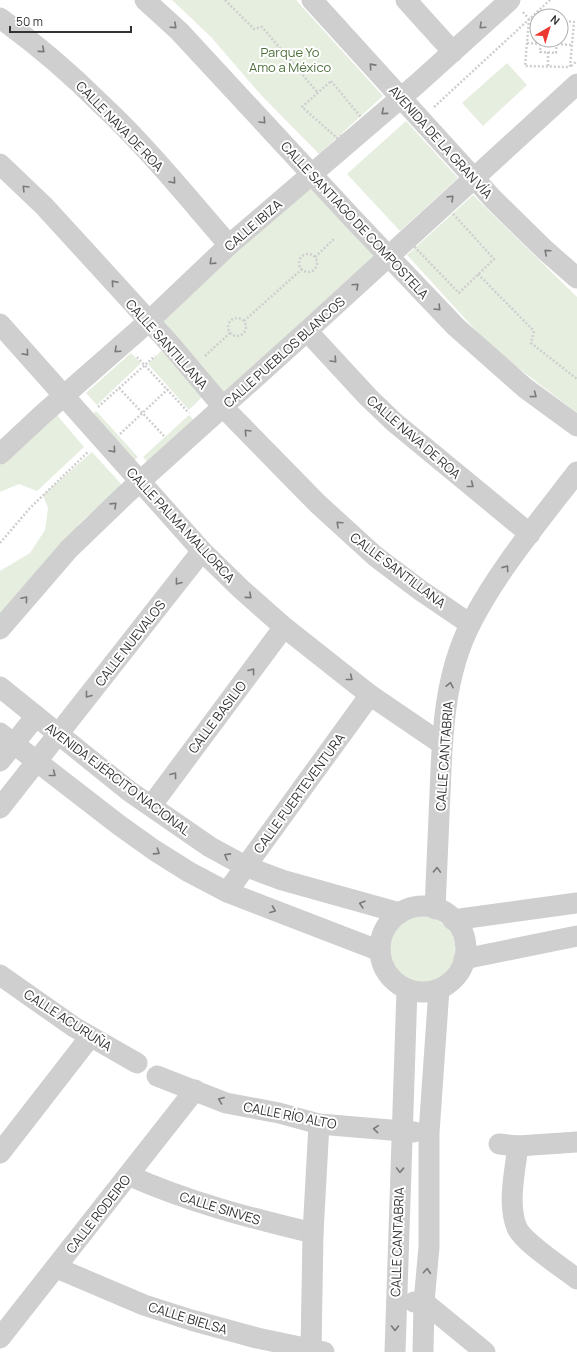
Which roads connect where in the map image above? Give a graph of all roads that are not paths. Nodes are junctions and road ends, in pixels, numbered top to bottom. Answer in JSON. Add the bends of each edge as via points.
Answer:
{"nodes":[{"id":1,"x":145,"y":0,"type":"edge"},
{"id":2,"x":312,"y":0,"type":"edge"},
{"id":3,"x":406,"y":0,"type":"edge"},
{"id":4,"x":510,"y":0,"type":"edge"},
{"id":5,"x":0,"y":18,"type":"edge"},
{"id":6,"x":453,"y":52,"type":"junction"},
{"id":7,"x":577,"y":84,"type":"edge"},
{"id":8,"x":401,"y":98,"type":"junction"},
{"id":9,"x":0,"y":164,"type":"edge"},
{"id":10,"x":312,"y":175,"type":"junction"},
{"id":11,"x":473,"y":177,"type":"junction"},
{"id":12,"x":229,"y":245,"type":"junction"},
{"id":13,"x":388,"y":256,"type":"junction"},
{"id":14,"x":577,"y":278,"type":"edge"},
{"id":15,"x":148,"y":322,"type":"junction"},
{"id":16,"x":0,"y":324,"type":"edge"},
{"id":17,"x":307,"y":331,"type":"junction"},
{"id":18,"x":63,"y":397,"type":"junction"},
{"id":19,"x":223,"y":407,"type":"junction"},
{"id":20,"x":577,"y":426,"type":"edge"},
{"id":21,"x":0,"y":454,"type":"edge"},
{"id":22,"x":577,"y":472,"type":"edge"},
{"id":23,"x":141,"y":481,"type":"junction"},
{"id":24,"x":530,"y":534,"type":"junction"},
{"id":25,"x":202,"y":551,"type":"junction"},
{"id":26,"x":470,"y":624,"type":"junction"},
{"id":27,"x":284,"y":627,"type":"junction"},
{"id":28,"x":0,"y":630,"type":"edge"},
{"id":29,"x":0,"y":687,"type":"edge"},
{"id":30,"x":370,"y":695,"type":"junction"},
{"id":31,"x":36,"y":716,"type":"junction"},
{"id":32,"x":58,"y":734,"type":"junction"},
{"id":33,"x":7,"y":738,"type":"edge"},
{"id":34,"x":442,"y":744,"type":"junction"},
{"id":35,"x":36,"y":760,"type":"junction"},
{"id":36,"x":0,"y":761,"type":"edge"},
{"id":37,"x":151,"y":806,"type":"junction"},
{"id":38,"x":0,"y":808,"type":"edge"},
{"id":39,"x":245,"y":866,"type":"junction"},
{"id":40,"x":227,"y":892,"type":"junction"},
{"id":41,"x":577,"y":903,"type":"edge"},
{"id":42,"x":435,"y":909,"type":"junction"},
{"id":43,"x":400,"y":913,"type":"junction"},
{"id":44,"x":454,"y":920,"type":"junction"},
{"id":45,"x":577,"y":936,"type":"edge"},
{"id":46,"x":380,"y":952,"type":"junction"},
{"id":47,"x":464,"y":958,"type":"junction"},
{"id":48,"x":0,"y":975,"type":"edge"},
{"id":49,"x":407,"y":989,"type":"junction"},
{"id":50,"x":439,"y":989,"type":"junction"},
{"id":51,"x":90,"y":1037,"type":"junction"},
{"id":52,"x":137,"y":1063,"type":"dead end"},
{"id":53,"x":157,"y":1076,"type":"dead end"},
{"id":54,"x":195,"y":1090,"type":"junction"},
{"id":55,"x":319,"y":1124,"type":"junction"},
{"id":56,"x":401,"y":1131,"type":"junction"},
{"id":57,"x":429,"y":1133,"type":"junction"},
{"id":58,"x":577,"y":1142,"type":"edge"},
{"id":59,"x":0,"y":1153,"type":"edge"},
{"id":60,"x":128,"y":1175,"type":"junction"},
{"id":61,"x":313,"y":1234,"type":"junction"},
{"id":62,"x":57,"y":1268,"type":"junction"},
{"id":63,"x":577,"y":1279,"type":"edge"},
{"id":64,"x":395,"y":1302,"type":"junction"},
{"id":65,"x":424,"y":1302,"type":"junction"},
{"id":66,"x":0,"y":1338,"type":"edge"},
{"id":67,"x":318,"y":1351,"type":"edge"},
{"id":68,"x":395,"y":1352,"type":"edge"},
{"id":69,"x":423,"y":1352,"type":"edge"},
{"id":70,"x":485,"y":1352,"type":"edge"}],
"edges":[{"from":1,"to":10,"type":"street","name":"CALLE SANTIAGO DE COMPOSTELA","one_way":true,"via":[[179,31]]},
{"from":8,"to":2,"type":"street","name":"AVENIDA DE LA GRAN VÍA","one_way":true},
{"from":3,"to":6,"type":"street"},
{"from":4,"to":6,"type":"street","name":"CALLE IBIZA","one_way":true},
{"from":5,"to":12,"type":"street","name":"CALLE NAVA DE ROA","one_way":true,"via":[[34,44],[103,105]]},
{"from":6,"to":8,"type":"street","name":"CALLE IBIZA"},
{"from":7,"to":11,"type":"street","name":"CALLE PUEBLOS BLANCOS"},
{"from":8,"to":10,"type":"street","name":"CALLE IBIZA","one_way":true},
{"from":8,"to":11,"type":"street","name":"AVENIDA DE LA GRAN VÍA"},
{"from":15,"to":9,"type":"street","name":"CALLE SANTILLANA","one_way":true,"via":[[44,206]]},
{"from":10,"to":12,"type":"street","name":"CALLE IBIZA"},
{"from":10,"to":13,"type":"street","name":"CALLE SANTIAGO DE COMPOSTELA"},
{"from":13,"to":11,"type":"street","name":"CALLE PUEBLOS BLANCOS","one_way":true},
{"from":14,"to":11,"type":"street","name":"AVENIDA DE LA GRAN VÍA","one_way":true,"via":[[523,229]]},
{"from":12,"to":15,"type":"street","name":"CALLE IBIZA","one_way":true},
{"from":17,"to":13,"type":"street","name":"CALLE PUEBLOS BLANCOS","one_way":true},
{"from":13,"to":20,"type":"street","name":"CALLE SANTIAGO DE COMPOSTELA","one_way":true,"via":[[456,327],[491,359]]},
{"from":15,"to":18,"type":"street","name":"CALLE IBIZA","one_way":true},
{"from":15,"to":19,"type":"street","name":"CALLE SANTILLANA"},
{"from":16,"to":18,"type":"street","name":"CALLE PALMA MALLORCA","one_way":true},
{"from":17,"to":19,"type":"street","name":"CALLE PUEBLOS BLANCOS"},
{"from":17,"to":24,"type":"street","name":"CALLE NAVA DE ROA","one_way":true,"via":[[394,422]]},
{"from":18,"to":21,"type":"street","name":"CALLE IBIZA"},
{"from":18,"to":23,"type":"street","name":"CALLE PALMA MALLORCA","one_way":true,"via":[[85,420],[111,437]]},
{"from":19,"to":23,"type":"street","name":"CALLE PUEBLOS BLANCOS"},
{"from":26,"to":19,"type":"street","name":"CALLE SANTILLANA","one_way":true,"via":[[420,590],[355,538]]},
{"from":22,"to":24,"type":"street","name":"CALLE CANTABRIA"},
{"from":23,"to":25,"type":"street","name":"CALLE PALMA MALLORCA"},
{"from":28,"to":23,"type":"street","name":"CALLE PUEBLOS BLANCOS","one_way":true,"via":[[69,549]]},
{"from":26,"to":24,"type":"street","name":"CALLE CANTABRIA","one_way":true},
{"from":25,"to":27,"type":"street","name":"CALLE PALMA MALLORCA","one_way":true},
{"from":25,"to":32,"type":"street","name":"CALLE NUEVALOS","one_way":true},
{"from":34,"to":26,"type":"street","name":"CALLE CANTABRIA","one_way":true,"via":[[444,716],[456,659]]},
{"from":27,"to":30,"type":"street","name":"CALLE PALMA MALLORCA","one_way":true},
{"from":37,"to":27,"type":"street","name":"CALLE BASILIO","one_way":true},
{"from":29,"to":31,"type":"street","name":"AVENIDA EJÉRCITO NACIONAL"},
{"from":30,"to":34,"type":"street","name":"CALLE PALMA MALLORCA"},
{"from":30,"to":39,"type":"street","name":"CALLE FUERTEVENTURA"},
{"from":31,"to":32,"type":"street","name":"AVENIDA EJÉRCITO NACIONAL"},
{"from":31,"to":33,"type":"street"},
{"from":32,"to":35,"type":"street","name":"CALLE NUEVALOS"},
{"from":32,"to":37,"type":"street","name":"AVENIDA EJÉRCITO NACIONAL"},
{"from":33,"to":35,"type":"street"},
{"from":33,"to":36,"type":"street"},
{"from":42,"to":34,"type":"street","name":"CALLE CANTABRIA","one_way":true},
{"from":35,"to":38,"type":"street"},
{"from":35,"to":40,"type":"street","one_way":true,"via":[[154,850]]},
{"from":39,"to":37,"type":"street","name":"AVENIDA EJÉRCITO NACIONAL","one_way":true,"via":[[210,847]]},
{"from":39,"to":40,"type":"street","name":"CALLE FUERTEVENTURA"},
{"from":43,"to":39,"type":"street","name":"AVENIDA EJÉRCITO NACIONAL","one_way":true,"via":[[282,880]]},
{"from":40,"to":46,"type":"street","one_way":true},
{"from":41,"to":44,"type":"street"},
{"from":42,"to":43,"type":"street","via":[[417,907]]},
{"from":42,"to":44,"type":"street"},
{"from":43,"to":46,"type":"street","via":[[385,929]]},
{"from":44,"to":47,"type":"street","via":[[464,938]]},
{"from":45,"to":47,"type":"street"},
{"from":46,"to":49,"type":"street","via":[[381,961],[388,974]]},
{"from":47,"to":50,"type":"street","via":[[455,977]]},
{"from":48,"to":51,"type":"street","name":"CALLE ACURUÑA"},
{"from":49,"to":50,"type":"street","via":[[417,992]]},
{"from":49,"to":56,"type":"street","name":"CALLE CANTABRIA"},
{"from":50,"to":57,"type":"street"},
{"from":51,"to":52,"type":"street","name":"CALLE ACURUÑA"},
{"from":51,"to":59,"type":"street"},
{"from":53,"to":54,"type":"street","name":"CALLE RÍO ALTO"},
{"from":55,"to":54,"type":"street","name":"CALLE RÍO ALTO","one_way":true,"via":[[226,1102]]},
{"from":54,"to":60,"type":"street","name":"CALLE RODEIRO"},
{"from":56,"to":55,"type":"street","name":"CALLE RÍO ALTO","one_way":true},
{"from":55,"to":61,"type":"street"},
{"from":56,"to":57,"type":"street","name":"CALLE RÍO ALTO"},
{"from":56,"to":64,"type":"street","name":"CALLE CANTABRIA","one_way":true},
{"from":65,"to":57,"type":"street","one_way":true,"via":[[429,1247]]},
{"from":58,"to":63,"type":"street","via":[[508,1145],[517,1229],[526,1240]]},
{"from":60,"to":61,"type":"street","name":"CALLE SINVES","via":[[190,1200]]},
{"from":60,"to":62,"type":"street","name":"CALLE RODEIRO"},
{"from":61,"to":67,"type":"street"},
{"from":62,"to":66,"type":"street","name":"CALLE RODEIRO"},
{"from":62,"to":67,"type":"street","name":"CALLE BIELSA","via":[[144,1305],[191,1320]]},
{"from":64,"to":65,"type":"street"},
{"from":64,"to":68,"type":"street","name":"CALLE CANTABRIA","one_way":true},
{"from":65,"to":69,"type":"street"},
{"from":65,"to":70,"type":"street"}]}
